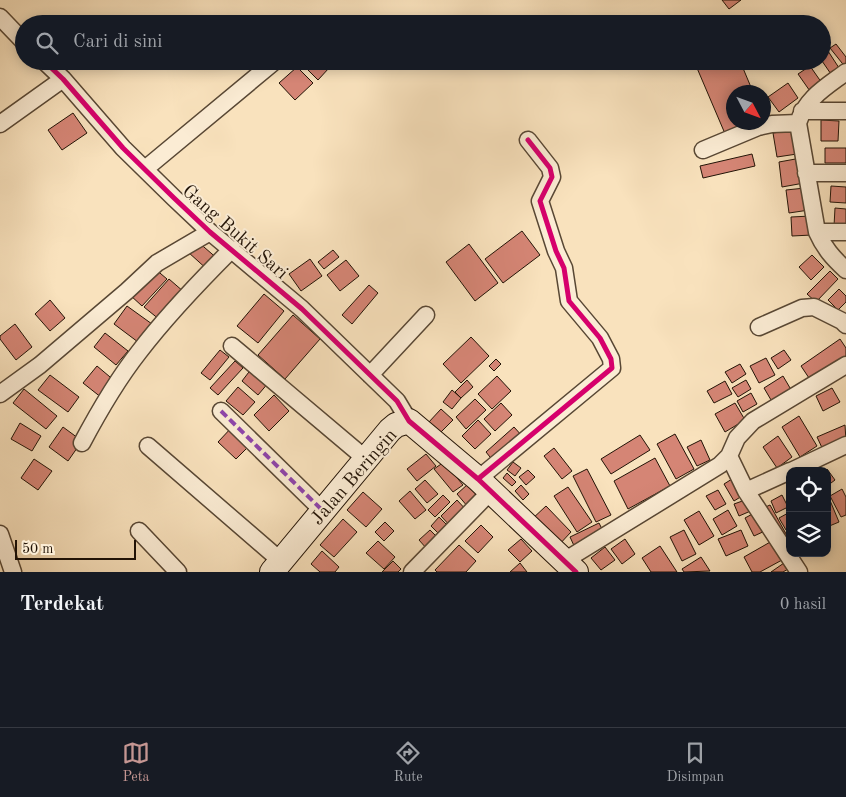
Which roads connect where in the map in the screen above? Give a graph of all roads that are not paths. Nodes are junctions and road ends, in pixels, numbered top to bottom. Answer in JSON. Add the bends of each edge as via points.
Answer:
{"nodes":[{"id":1,"x":0,"y":18,"type":"edge"},
{"id":2,"x":15,"y":33,"type":"edge"},
{"id":3,"x":54,"y":70,"type":"edge"},
{"id":4,"x":264,"y":70,"type":"edge"},
{"id":5,"x":846,"y":72,"type":"edge"},
{"id":6,"x":63,"y":79,"type":"junction"},
{"id":7,"x":846,"y":111,"type":"edge"},
{"id":8,"x":800,"y":117,"type":"junction"},
{"id":9,"x":0,"y":124,"type":"edge"},
{"id":10,"x":528,"y":140,"type":"dead end"},
{"id":11,"x":704,"y":150,"type":"dead end"},
{"id":12,"x":145,"y":169,"type":"junction"},
{"id":13,"x":806,"y":173,"type":"junction"},
{"id":14,"x":846,"y":173,"type":"edge"},
{"id":15,"x":210,"y":232,"type":"junction"},
{"id":16,"x":817,"y":232,"type":"junction"},
{"id":17,"x":846,"y":232,"type":"edge"},
{"id":18,"x":232,"y":249,"type":"junction"},
{"id":19,"x":846,"y":270,"type":"edge"},
{"id":20,"x":426,"y":316,"type":"dead end"},
{"id":21,"x":846,"y":325,"type":"edge"},
{"id":22,"x":759,"y":327,"type":"dead end"},
{"id":23,"x":232,"y":346,"type":"dead end"},
{"id":24,"x":846,"y":365,"type":"edge"},
{"id":25,"x":370,"y":375,"type":"junction"},
{"id":26,"x":0,"y":394,"type":"edge"},
{"id":27,"x":221,"y":411,"type":"dead end"},
{"id":28,"x":409,"y":421,"type":"junction"},
{"id":29,"x":82,"y":443,"type":"dead end"},
{"id":30,"x":846,"y":445,"type":"edge"},
{"id":31,"x":148,"y":446,"type":"dead end"},
{"id":32,"x":729,"y":456,"type":"junction"},
{"id":33,"x":366,"y":459,"type":"junction"},
{"id":34,"x":799,"y":467,"type":"edge"},
{"id":35,"x":786,"y":473,"type":"edge"},
{"id":36,"x":484,"y":485,"type":"junction"},
{"id":37,"x":746,"y":491,"type":"junction"},
{"id":38,"x":322,"y":510,"type":"junction"},
{"id":39,"x":139,"y":531,"type":"dead end"},
{"id":40,"x":0,"y":534,"type":"edge"},
{"id":41,"x":276,"y":567,"type":"edge"},
{"id":42,"x":570,"y":567,"type":"edge"},
{"id":43,"x":13,"y":572,"type":"edge"},
{"id":44,"x":178,"y":572,"type":"edge"},
{"id":45,"x":412,"y":572,"type":"edge"},
{"id":46,"x":799,"y":572,"type":"edge"}],
"edges":[{"from":1,"to":2,"type":"street"},
{"from":3,"to":6,"type":"street","name":"Gang Bukit Sari"},
{"from":4,"to":12,"type":"street"},
{"from":5,"to":8,"type":"street","via":[[814,96]]},
{"from":6,"to":9,"type":"street"},
{"from":6,"to":12,"type":"street","name":"Gang Bukit Sari"},
{"from":7,"to":8,"type":"street"},
{"from":8,"to":11,"type":"street","via":[[758,127]]},
{"from":8,"to":13,"type":"street"},
{"from":10,"to":36,"type":"street","via":[[550,168],[552,177],[540,201],[564,268],[569,300],[600,338],[612,368]]},
{"from":12,"to":15,"type":"street","name":"Gang Bukit Sari"},
{"from":13,"to":14,"type":"street"},
{"from":13,"to":16,"type":"street"},
{"from":15,"to":18,"type":"street","name":"Gang Bukit Sari"},
{"from":15,"to":26,"type":"street","via":[[157,263],[40,364]]},
{"from":16,"to":17,"type":"street"},
{"from":16,"to":19,"type":"street","via":[[823,246]]},
{"from":18,"to":25,"type":"street","name":"Gang Bukit Sari","via":[[302,309]]},
{"from":18,"to":29,"type":"street","via":[[139,352],[103,404]]},
{"from":20,"to":25,"type":"street"},
{"from":21,"to":22,"type":"street","via":[[814,307],[802,308]]},
{"from":23,"to":33,"type":"street"},
{"from":24,"to":32,"type":"street","via":[[753,421],[737,438]]},
{"from":25,"to":28,"type":"street","name":"Gang Bukit Sari","via":[[399,404]]},
{"from":27,"to":38,"type":"street"},
{"from":28,"to":33,"type":"street","name":"Jalan Beringin","via":[[390,430]]},
{"from":28,"to":36,"type":"street","name":"Jalan Beringin"},
{"from":30,"to":34,"type":"street"},
{"from":31,"to":41,"type":"street"},
{"from":32,"to":37,"type":"street"},
{"from":32,"to":42,"type":"street"},
{"from":33,"to":38,"type":"street","name":"Jalan Beringin"},
{"from":35,"to":37,"type":"street"},
{"from":36,"to":42,"type":"street","name":"Jalan Beringin"},
{"from":36,"to":45,"type":"street"},
{"from":37,"to":46,"type":"street"},
{"from":38,"to":41,"type":"street","name":"Jalan Beringin"},
{"from":39,"to":44,"type":"street"},
{"from":40,"to":43,"type":"street"}]}
